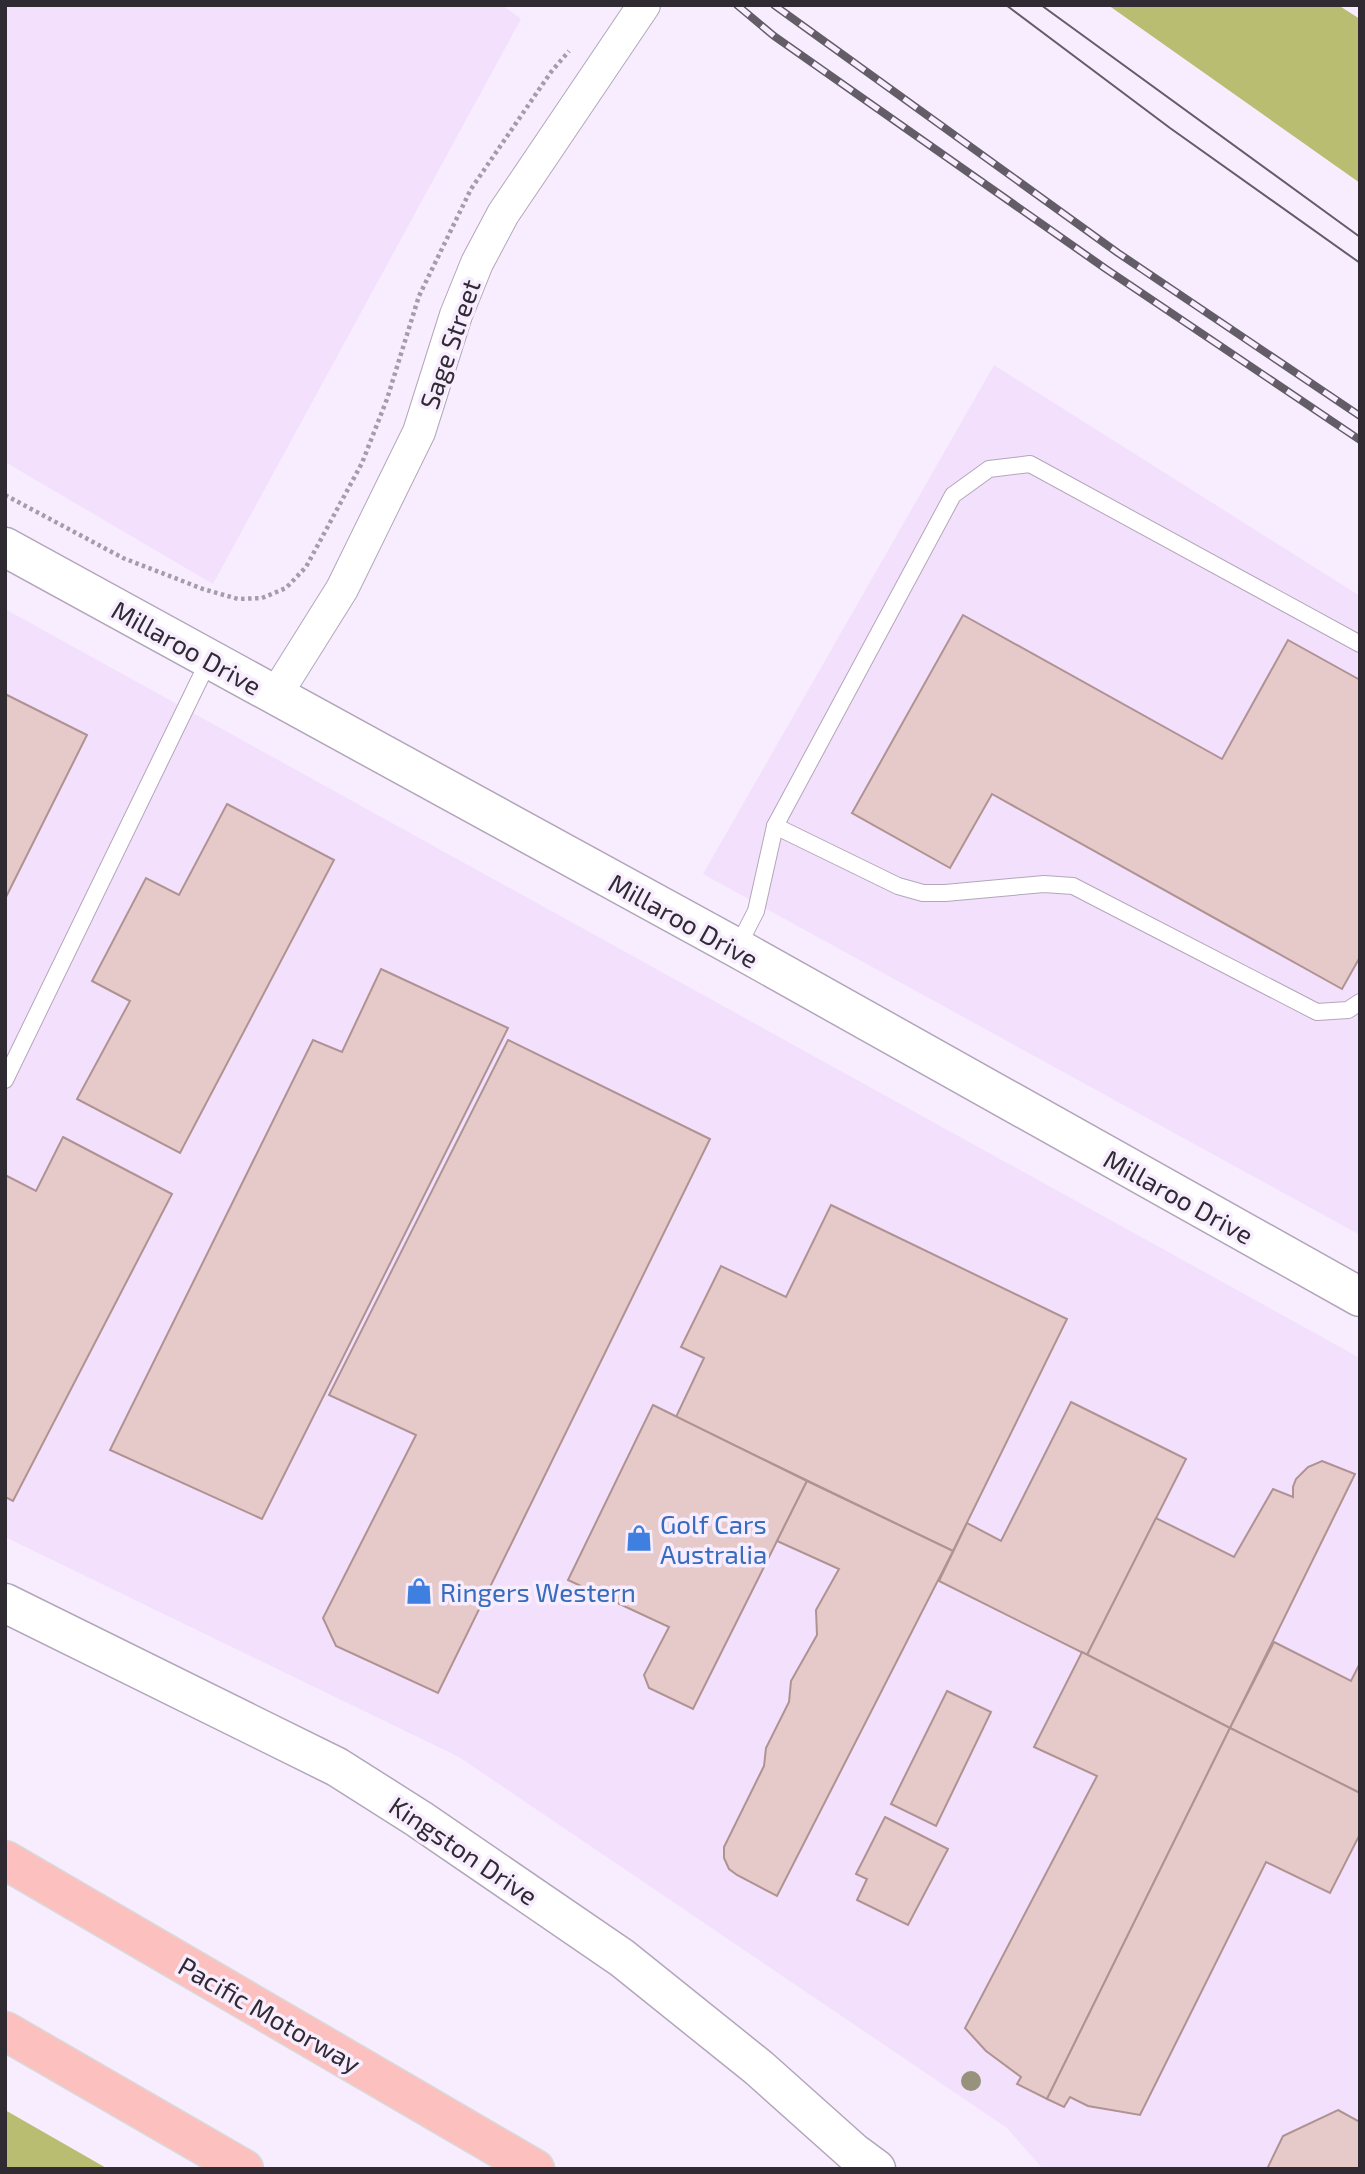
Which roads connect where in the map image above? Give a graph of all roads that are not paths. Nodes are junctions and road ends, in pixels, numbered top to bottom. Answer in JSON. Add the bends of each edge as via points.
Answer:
{"nodes":[{"id":1,"x":642,"y":8,"type":"edge"},
{"id":2,"x":5,"y":547,"type":"edge"},
{"id":3,"x":1360,"y":645,"type":"edge"},
{"id":4,"x":209,"y":660,"type":"junction"},
{"id":5,"x":275,"y":696,"type":"junction"},
{"id":6,"x":775,"y":825,"type":"junction"},
{"id":7,"x":737,"y":948,"type":"junction"},
{"id":8,"x":1360,"y":1002,"type":"edge"},
{"id":9,"x":5,"y":1080,"type":"edge"},
{"id":10,"x":1360,"y":1297,"type":"edge"},
{"id":11,"x":5,"y":1603,"type":"edge"},
{"id":12,"x":5,"y":1860,"type":"edge"},
{"id":13,"x":5,"y":2031,"type":"edge"},
{"id":14,"x":244,"y":2169,"type":"edge"},
{"id":15,"x":535,"y":2169,"type":"edge"},
{"id":16,"x":876,"y":2169,"type":"edge"}],
"edges":[{"from":1,"to":5,"type":"street","name":"Sage Street","via":[[503,214],[456,314],[419,432],[342,589]]},
{"from":2,"to":4,"type":"street","name":"Millaroo Drive"},
{"from":3,"to":6,"type":"lane","via":[[1030,464],[989,469],[953,495]]},
{"from":4,"to":5,"type":"street","name":"Millaroo Drive"},
{"from":4,"to":9,"type":"lane"},
{"from":5,"to":7,"type":"street","name":"Millaroo Drive"},
{"from":6,"to":7,"type":"lane","via":[[756,911]]},
{"from":6,"to":8,"type":"lane","via":[[898,886],[923,893],[1073,886],[1317,1012],[1348,1010]]},
{"from":7,"to":10,"type":"street","name":"Millaroo Drive"},
{"from":11,"to":16,"type":"street","name":"Kingston Drive","via":[[337,1767],[419,1819],[622,1958]]},
{"from":12,"to":15,"type":"highway","name":"Pacific Motorway"},
{"from":13,"to":14,"type":"highway"}]}
